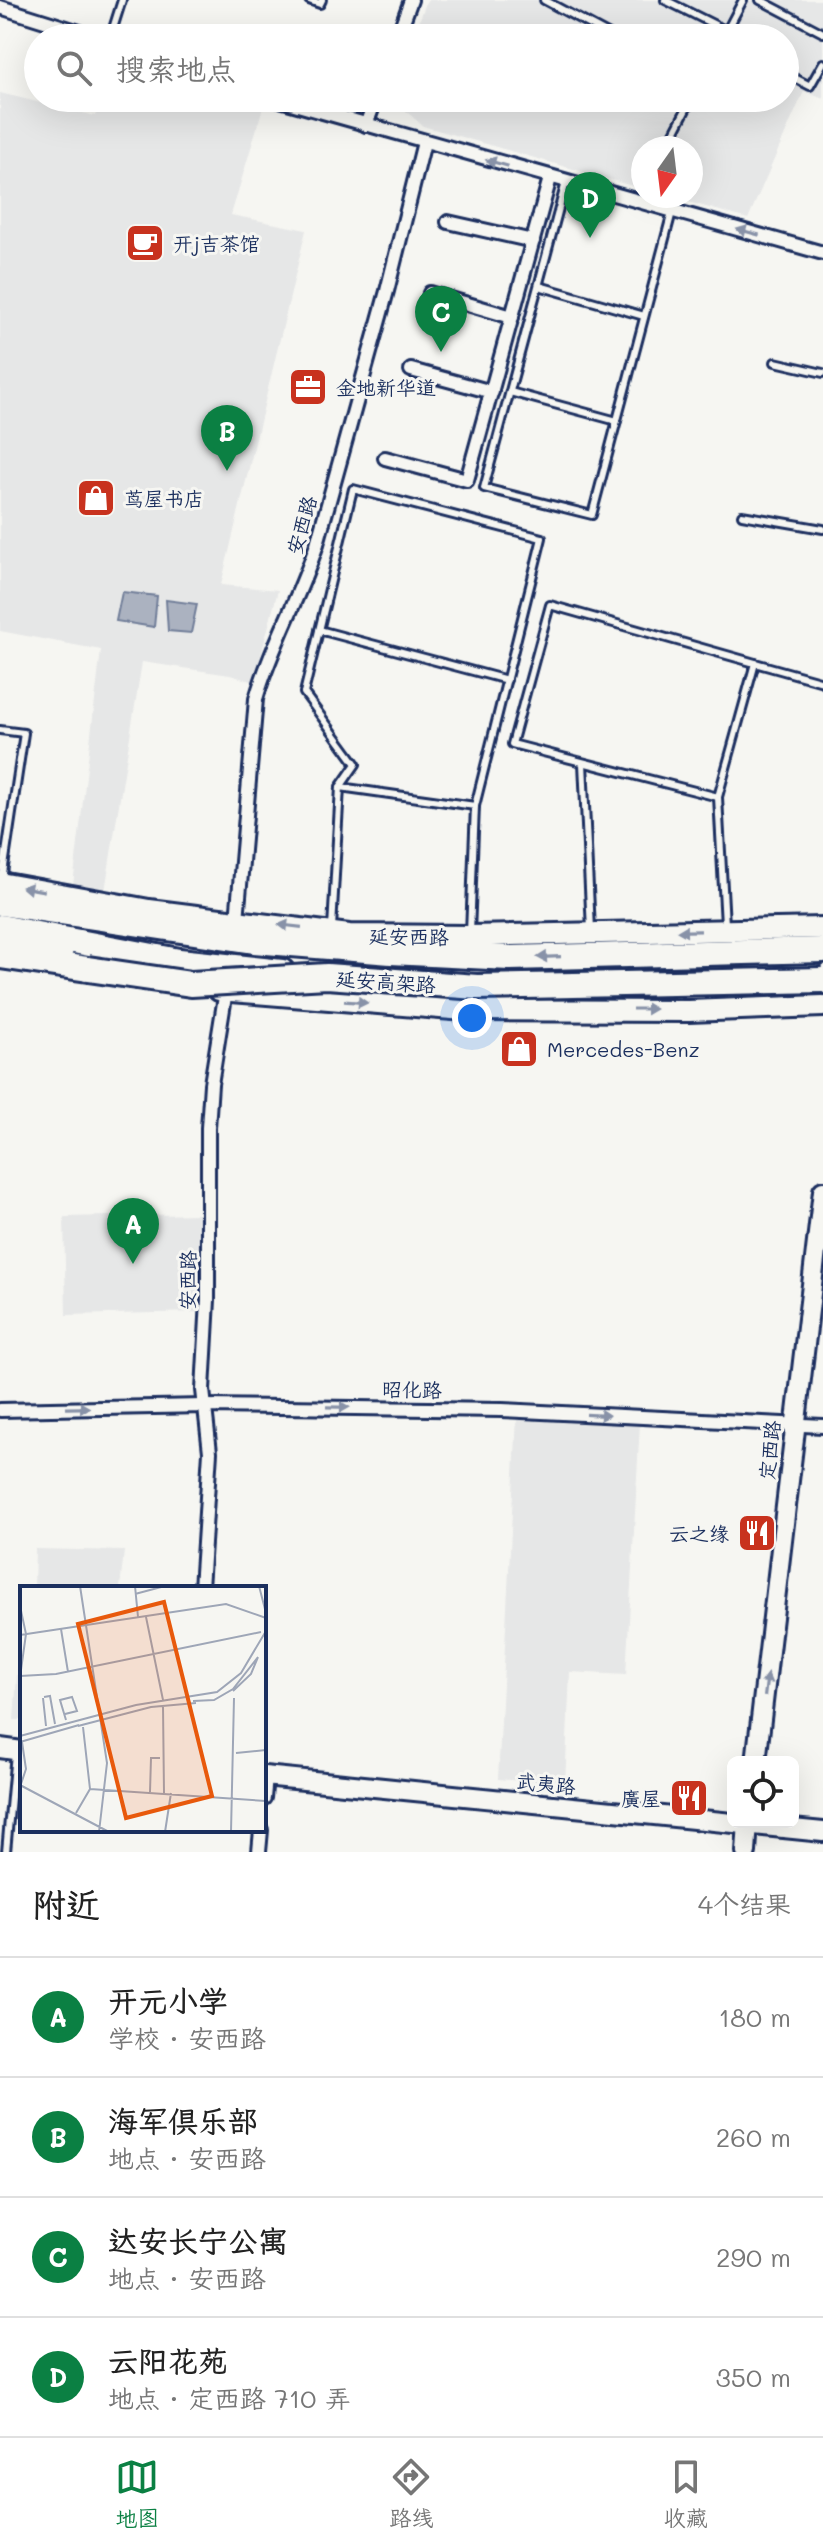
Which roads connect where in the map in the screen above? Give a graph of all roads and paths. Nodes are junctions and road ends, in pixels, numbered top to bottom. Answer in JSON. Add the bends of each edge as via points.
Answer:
{"nodes":[{"id":1,"x":122,"y":0,"type":"edge"},
{"id":2,"x":309,"y":0,"type":"edge"},
{"id":3,"x":322,"y":0,"type":"edge"},
{"id":4,"x":411,"y":0,"type":"edge"},
{"id":5,"x":544,"y":0,"type":"edge"},
{"id":6,"x":665,"y":0,"type":"edge"},
{"id":7,"x":743,"y":0,"type":"edge"},
{"id":8,"x":760,"y":0,"type":"edge"},
{"id":9,"x":0,"y":7,"type":"edge"},
{"id":10,"x":54,"y":24,"type":"edge"},
{"id":11,"x":114,"y":24,"type":"edge"},
{"id":12,"x":402,"y":24,"type":"edge"},
{"id":13,"x":589,"y":24,"type":"edge"},
{"id":14,"x":707,"y":24,"type":"edge"},
{"id":15,"x":730,"y":24,"type":"edge"},
{"id":16,"x":823,"y":33,"type":"edge"},
{"id":17,"x":823,"y":63,"type":"edge"},
{"id":18,"x":799,"y":80,"type":"edge"},
{"id":19,"x":321,"y":112,"type":"edge"},
{"id":20,"x":371,"y":112,"type":"edge"},
{"id":21,"x":685,"y":112,"type":"edge"},
{"id":22,"x":366,"y":125,"type":"junction"},
{"id":23,"x":672,"y":136,"type":"edge"},
{"id":24,"x":424,"y":142,"type":"junction"},
{"id":25,"x":550,"y":178,"type":"junction"},
{"id":26,"x":566,"y":182,"type":"junction"},
{"id":27,"x":631,"y":196,"type":"edge"},
{"id":28,"x":663,"y":208,"type":"edge"},
{"id":29,"x":672,"y":212,"type":"junction"},
{"id":30,"x":448,"y":222,"type":"dead end"},
{"id":31,"x":533,"y":241,"type":"junction"},
{"id":32,"x":823,"y":253,"type":"edge"},
{"id":33,"x":539,"y":286,"type":"junction"},
{"id":34,"x":430,"y":293,"type":"dead end"},
{"id":35,"x":644,"y":316,"type":"junction"},
{"id":36,"x":512,"y":317,"type":"junction"},
{"id":37,"x":775,"y":362,"type":"dead end"},
{"id":38,"x":411,"y":370,"type":"dead end"},
{"id":39,"x":823,"y":373,"type":"edge"},
{"id":40,"x":492,"y":392,"type":"junction"},
{"id":41,"x":510,"y":392,"type":"junction"},
{"id":42,"x":617,"y":421,"type":"junction"},
{"id":43,"x":385,"y":458,"type":"dead end"},
{"id":44,"x":742,"y":515,"type":"dead end"},
{"id":45,"x":823,"y":529,"type":"edge"},
{"id":46,"x":319,"y":630,"type":"junction"},
{"id":47,"x":755,"y":663,"type":"junction"},
{"id":48,"x":507,"y":680,"type":"junction"},
{"id":49,"x":823,"y":682,"type":"edge"},
{"id":50,"x":0,"y":730,"type":"edge"},
{"id":51,"x":583,"y":763,"type":"junction"},
{"id":52,"x":340,"y":787,"type":"junction"},
{"id":53,"x":718,"y":797,"type":"junction"},
{"id":54,"x":475,"y":806,"type":"junction"},
{"id":55,"x":1,"y":890,"type":"edge"},
{"id":56,"x":237,"y":920,"type":"junction"},
{"id":57,"x":0,"y":927,"type":"edge"},
{"id":58,"x":823,"y":928,"type":"edge"},
{"id":59,"x":331,"y":931,"type":"junction"},
{"id":60,"x":725,"y":931,"type":"junction"},
{"id":61,"x":591,"y":934,"type":"junction"},
{"id":62,"x":470,"y":936,"type":"junction"},
{"id":63,"x":0,"y":941,"type":"edge"},
{"id":64,"x":823,"y":950,"type":"edge"},
{"id":65,"x":0,"y":956,"type":"edge"},
{"id":66,"x":0,"y":966,"type":"edge"},
{"id":67,"x":327,"y":976,"type":"junction"},
{"id":68,"x":722,"y":981,"type":"junction"},
{"id":69,"x":227,"y":982,"type":"junction"},
{"id":70,"x":522,"y":982,"type":"junction"},
{"id":71,"x":823,"y":983,"type":"edge"},
{"id":72,"x":823,"y":993,"type":"edge"},
{"id":73,"x":823,"y":1006,"type":"edge"},
{"id":74,"x":592,"y":1009,"type":"junction"},
{"id":75,"x":823,"y":1191,"type":"edge"},
{"id":76,"x":205,"y":1406,"type":"junction"},
{"id":77,"x":0,"y":1410,"type":"edge"},
{"id":78,"x":794,"y":1425,"type":"junction"},
{"id":79,"x":823,"y":1426,"type":"edge"},
{"id":80,"x":201,"y":1586,"type":"edge"},
{"id":81,"x":12,"y":1750,"type":"edge"},
{"id":82,"x":757,"y":1756,"type":"edge"},
{"id":83,"x":266,"y":1776,"type":"edge"},
{"id":84,"x":727,"y":1822,"type":"edge"},
{"id":85,"x":748,"y":1828,"type":"edge"},
{"id":86,"x":786,"y":1828,"type":"edge"},
{"id":87,"x":261,"y":1832,"type":"edge"},
{"id":88,"x":823,"y":1832,"type":"edge"},
{"id":89,"x":6,"y":1852,"type":"edge"},
{"id":90,"x":259,"y":1852,"type":"edge"},
{"id":91,"x":746,"y":1852,"type":"edge"}],
"edges":[{"from":1,"to":11,"type":"lane"},
{"from":2,"to":3,"type":"lane"},
{"from":4,"to":12,"type":"street"},
{"from":5,"to":13,"type":"lane"},
{"from":6,"to":14,"type":"lane"},
{"from":7,"to":15,"type":"lane"},
{"from":8,"to":16,"type":"lane"},
{"from":9,"to":10,"type":"street"},
{"from":17,"to":18,"type":"lane","via":[[810,86]]},
{"from":19,"to":22,"type":"street"},
{"from":20,"to":22,"type":"street"},
{"from":21,"to":23,"type":"lane"},
{"from":22,"to":24,"type":"street"},
{"from":25,"to":24,"type":"street","one_way":true},
{"from":24,"to":56,"type":"street","name":"安西路","via":[[317,544],[256,699]]},
{"from":25,"to":26,"type":"street"},
{"from":25,"to":31,"type":"street"},
{"from":26,"to":27,"type":"street"},
{"from":26,"to":33,"type":"lane"},
{"from":28,"to":29,"type":"street"},
{"from":32,"to":29,"type":"street","one_way":true},
{"from":29,"to":35,"type":"lane"},
{"from":30,"to":31,"type":"street"},
{"from":31,"to":36,"type":"street"},
{"from":33,"to":35,"type":"lane"},
{"from":33,"to":41,"type":"lane"},
{"from":34,"to":36,"type":"street"},
{"from":35,"to":42,"type":"lane"},
{"from":36,"to":40,"type":"street"},
{"from":37,"to":39,"type":"lane"},
{"from":38,"to":40,"type":"street"},
{"from":40,"to":43,"type":"street","via":[[467,480]]},
{"from":41,"to":42,"type":"lane"},
{"from":41,"to":42,"type":"lane","via":[[484,488],[592,515]]},
{"from":44,"to":45,"type":"lane"},
{"from":46,"to":48,"type":"lane"},
{"from":46,"to":48,"type":"lane","via":[[353,489],[542,538]]},
{"from":46,"to":52,"type":"lane","via":[[304,693],[356,764]]},
{"from":47,"to":49,"type":"lane"},
{"from":47,"to":51,"type":"lane","via":[[550,605],[512,744]]},
{"from":47,"to":53,"type":"lane"},
{"from":48,"to":54,"type":"lane"},
{"from":50,"to":55,"type":"lane","via":[[24,733]]},
{"from":51,"to":53,"type":"lane"},
{"from":51,"to":61,"type":"lane"},
{"from":52,"to":54,"type":"lane"},
{"from":52,"to":59,"type":"lane"},
{"from":53,"to":60,"type":"lane"},
{"from":54,"to":62,"type":"lane"},
{"from":56,"to":55,"type":"main road","name":"延安西路","one_way":true},
{"from":64,"to":55,"type":"highway","name":"延安高架路","one_way":true,"via":[[510,958],[391,952],[254,941]]},
{"from":59,"to":56,"type":"main road","name":"延安西路","one_way":true},
{"from":57,"to":67,"type":"highway","name":"延安高架路","bridge":true,"via":[[179,961]]},
{"from":58,"to":60,"type":"main road","name":"延安西路"},
{"from":59,"to":62,"type":"main road","name":"延安西路"},
{"from":60,"to":61,"type":"main road","name":"延安西路","one_way":true},
{"from":61,"to":62,"type":"main road","name":"延安西路"},
{"from":63,"to":69,"type":"main road"},
{"from":65,"to":67,"type":"highway","bridge":true,"via":[[191,984]]},
{"from":66,"to":69,"type":"main road"},
{"from":67,"to":68,"type":"highway","name":"延安高架路","bridge":true,"via":[[477,987]]},
{"from":68,"to":71,"type":"highway","name":"延安高架路","bridge":true},
{"from":68,"to":72,"type":"highway","bridge":true},
{"from":69,"to":70,"type":"main road"},
{"from":69,"to":74,"type":"main road","one_way":true,"via":[[465,1010]]},
{"from":69,"to":76,"type":"street","name":"安西路","via":[[208,1128]]},
{"from":70,"to":71,"type":"main road"},
{"from":70,"to":74,"type":"main road"},
{"from":74,"to":73,"type":"main road","one_way":true},
{"from":75,"to":78,"type":"street","name":"定西路"},
{"from":77,"to":76,"type":"street","name":"昭化路","one_way":true},
{"from":76,"to":78,"type":"street","name":"昭化路","one_way":true,"via":[[502,1410]]},
{"from":76,"to":80,"type":"street","name":"安西路","via":[[210,1452]]},
{"from":78,"to":79,"type":"street","name":"昭化路"},
{"from":82,"to":78,"type":"street","name":"定西路","one_way":true},
{"from":81,"to":89,"type":"lane"},
{"from":83,"to":84,"type":"street","name":"武夷路"},
{"from":85,"to":91,"type":"street"},
{"from":86,"to":88,"type":"street","name":"武夷路"},
{"from":87,"to":90,"type":"street"}]}
